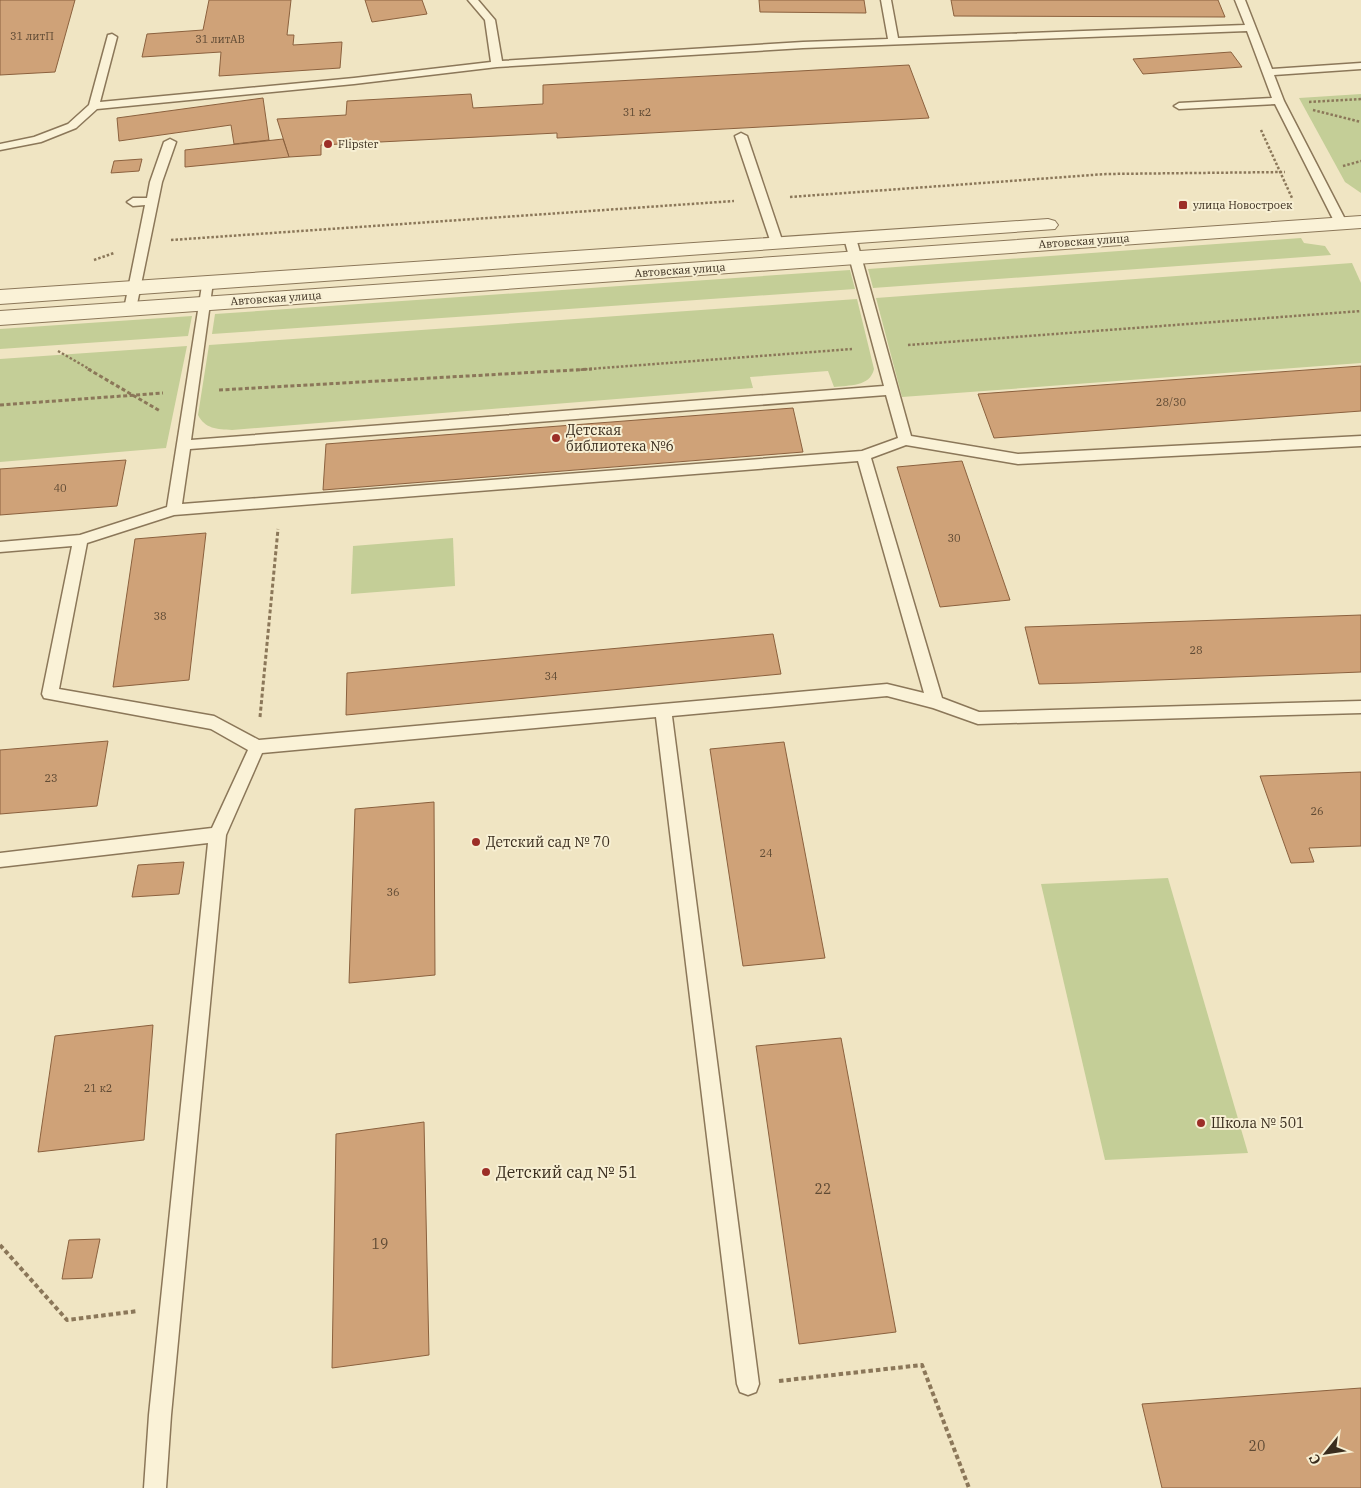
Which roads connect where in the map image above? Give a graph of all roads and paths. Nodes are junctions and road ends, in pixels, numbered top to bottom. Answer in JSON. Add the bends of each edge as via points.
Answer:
{"nodes":[{"id":1,"x":473,"y":0,"type":"edge"},
{"id":2,"x":886,"y":0,"type":"edge"},
{"id":3,"x":1240,"y":0,"type":"edge"},
{"id":4,"x":1250,"y":28,"type":"junction"},
{"id":5,"x":112,"y":37,"type":"dead end"},
{"id":6,"x":894,"y":42,"type":"junction"},
{"id":7,"x":497,"y":64,"type":"junction"},
{"id":8,"x":1361,"y":66,"type":"edge"},
{"id":9,"x":1267,"y":72,"type":"junction"},
{"id":10,"x":1361,"y":99,"type":"edge"},
{"id":11,"x":1284,"y":103,"type":"junction"},
{"id":12,"x":94,"y":106,"type":"junction"},
{"id":13,"x":1179,"y":106,"type":"dead end"},
{"id":14,"x":1257,"y":122,"type":"dead end"},
{"id":15,"x":1361,"y":122,"type":"edge"},
{"id":16,"x":741,"y":136,"type":"dead end"},
{"id":17,"x":170,"y":142,"type":"dead end"},
{"id":18,"x":0,"y":147,"type":"edge"},
{"id":19,"x":1361,"y":161,"type":"edge"},
{"id":20,"x":1342,"y":166,"type":"dead end"},
{"id":21,"x":1280,"y":171,"type":"junction"},
{"id":22,"x":1292,"y":198,"type":"dead end"},
{"id":23,"x":762,"y":199,"type":"junction"},
{"id":24,"x":152,"y":201,"type":"junction"},
{"id":25,"x":133,"y":202,"type":"dead end"},
{"id":26,"x":1346,"y":214,"type":"edge"},
{"id":27,"x":1069,"y":223,"type":"dead end"},
{"id":28,"x":777,"y":243,"type":"junction"},
{"id":29,"x":143,"y":244,"type":"junction"},
{"id":30,"x":853,"y":248,"type":"junction"},
{"id":31,"x":94,"y":260,"type":"dead end"},
{"id":32,"x":207,"y":282,"type":"junction"},
{"id":33,"x":135,"y":287,"type":"junction"},
{"id":34,"x":0,"y":297,"type":"edge"},
{"id":35,"x":204,"y":303,"type":"junction"},
{"id":36,"x":130,"y":308,"type":"junction"},
{"id":37,"x":1361,"y":311,"type":"edge"},
{"id":38,"x":0,"y":318,"type":"edge"},
{"id":39,"x":880,"y":347,"type":"junction"},
{"id":40,"x":58,"y":351,"type":"dead end"},
{"id":41,"x":890,"y":390,"type":"junction"},
{"id":42,"x":191,"y":391,"type":"junction"},
{"id":43,"x":134,"y":396,"type":"junction"},
{"id":44,"x":0,"y":405,"type":"edge"},
{"id":45,"x":186,"y":427,"type":"junction"},
{"id":46,"x":905,"y":440,"type":"junction"},
{"id":47,"x":1361,"y":441,"type":"edge"},
{"id":48,"x":184,"y":445,"type":"junction"},
{"id":49,"x":863,"y":456,"type":"junction"},
{"id":50,"x":280,"y":501,"type":"junction"},
{"id":51,"x":174,"y":510,"type":"junction"},
{"id":52,"x":80,"y":540,"type":"junction"},
{"id":53,"x":0,"y":547,"type":"edge"},
{"id":54,"x":934,"y":702,"type":"junction"},
{"id":55,"x":1361,"y":707,"type":"edge"},
{"id":56,"x":663,"y":711,"type":"junction"},
{"id":57,"x":257,"y":747,"type":"junction"},
{"id":58,"x":217,"y":835,"type":"junction"},
{"id":59,"x":0,"y":860,"type":"edge"},
{"id":60,"x":0,"y":1245,"type":"edge"},
{"id":61,"x":142,"y":1310,"type":"dead end"},
{"id":62,"x":748,"y":1384,"type":"joint"},
{"id":63,"x":155,"y":1488,"type":"edge"},
{"id":64,"x":969,"y":1488,"type":"edge"}],
"edges":[{"from":1,"to":7,"type":"lane","via":[[490,20]]},
{"from":2,"to":6,"type":"lane"},
{"from":3,"to":4,"type":"lane"},
{"from":4,"to":6,"type":"lane"},
{"from":4,"to":9,"type":"lane"},
{"from":5,"to":12,"type":"lane"},
{"from":6,"to":7,"type":"lane"},
{"from":7,"to":12,"type":"lane"},
{"from":8,"to":9,"type":"lane"},
{"from":9,"to":11,"type":"lane"},
{"from":10,"to":11,"type":"path"},
{"from":11,"to":13,"type":"lane"},
{"from":11,"to":15,"type":"path"},
{"from":11,"to":26,"type":"lane"},
{"from":12,"to":18,"type":"lane","via":[[72,126],[37,140]]},
{"from":14,"to":21,"type":"path"},
{"from":16,"to":23,"type":"lane"},
{"from":17,"to":24,"type":"lane"},
{"from":19,"to":20,"type":"path"},
{"from":21,"to":22,"type":"path"},
{"from":21,"to":23,"type":"path","via":[[1106,174]]},
{"from":23,"to":28,"type":"lane"},
{"from":23,"to":29,"type":"path"},
{"from":24,"to":25,"type":"lane"},
{"from":24,"to":29,"type":"lane"},
{"from":26,"to":30,"type":"street","name":"Автовская улица"},
{"from":27,"to":30,"type":"street","name":"Автовская улица"},
{"from":28,"to":30,"type":"street","name":"Автовская улица"},
{"from":28,"to":32,"type":"street","name":"Автовская улица"},
{"from":29,"to":31,"type":"path"},
{"from":29,"to":33,"type":"lane"},
{"from":30,"to":35,"type":"street","name":"Автовская улица"},
{"from":30,"to":39,"type":"lane"},
{"from":32,"to":33,"type":"street","name":"Автовская улица"},
{"from":32,"to":35,"type":"lane"},
{"from":33,"to":34,"type":"street","name":"Автовская улица"},
{"from":33,"to":36,"type":"lane"},
{"from":35,"to":36,"type":"street","name":"Автовская улица"},
{"from":35,"to":42,"type":"lane"},
{"from":36,"to":38,"type":"street","name":"Автовская улица"},
{"from":37,"to":39,"type":"path"},
{"from":39,"to":41,"type":"lane"},
{"from":39,"to":42,"type":"path","via":[[526,374]]},
{"from":40,"to":43,"type":"path"},
{"from":41,"to":46,"type":"lane"},
{"from":41,"to":48,"type":"lane"},
{"from":42,"to":43,"type":"path"},
{"from":42,"to":45,"type":"lane"},
{"from":43,"to":44,"type":"path"},
{"from":43,"to":45,"type":"path"},
{"from":45,"to":48,"type":"lane"},
{"from":46,"to":47,"type":"lane","via":[[1018,459]]},
{"from":46,"to":49,"type":"lane"},
{"from":48,"to":51,"type":"lane"},
{"from":49,"to":50,"type":"lane"},
{"from":49,"to":54,"type":"lane"},
{"from":50,"to":51,"type":"lane"},
{"from":50,"to":57,"type":"path"},
{"from":51,"to":52,"type":"lane"},
{"from":52,"to":53,"type":"lane"},
{"from":52,"to":57,"type":"lane","via":[[50,694],[214,723]]},
{"from":54,"to":55,"type":"lane","via":[[978,718]]},
{"from":54,"to":56,"type":"lane","via":[[887,690]]},
{"from":56,"to":57,"type":"lane"},
{"from":56,"to":62,"type":"lane"},
{"from":57,"to":58,"type":"lane"},
{"from":58,"to":59,"type":"lane"},
{"from":58,"to":63,"type":"lane"},
{"from":60,"to":61,"type":"path","via":[[67,1320]]},
{"from":62,"to":64,"type":"path","via":[[922,1365]]}]}
